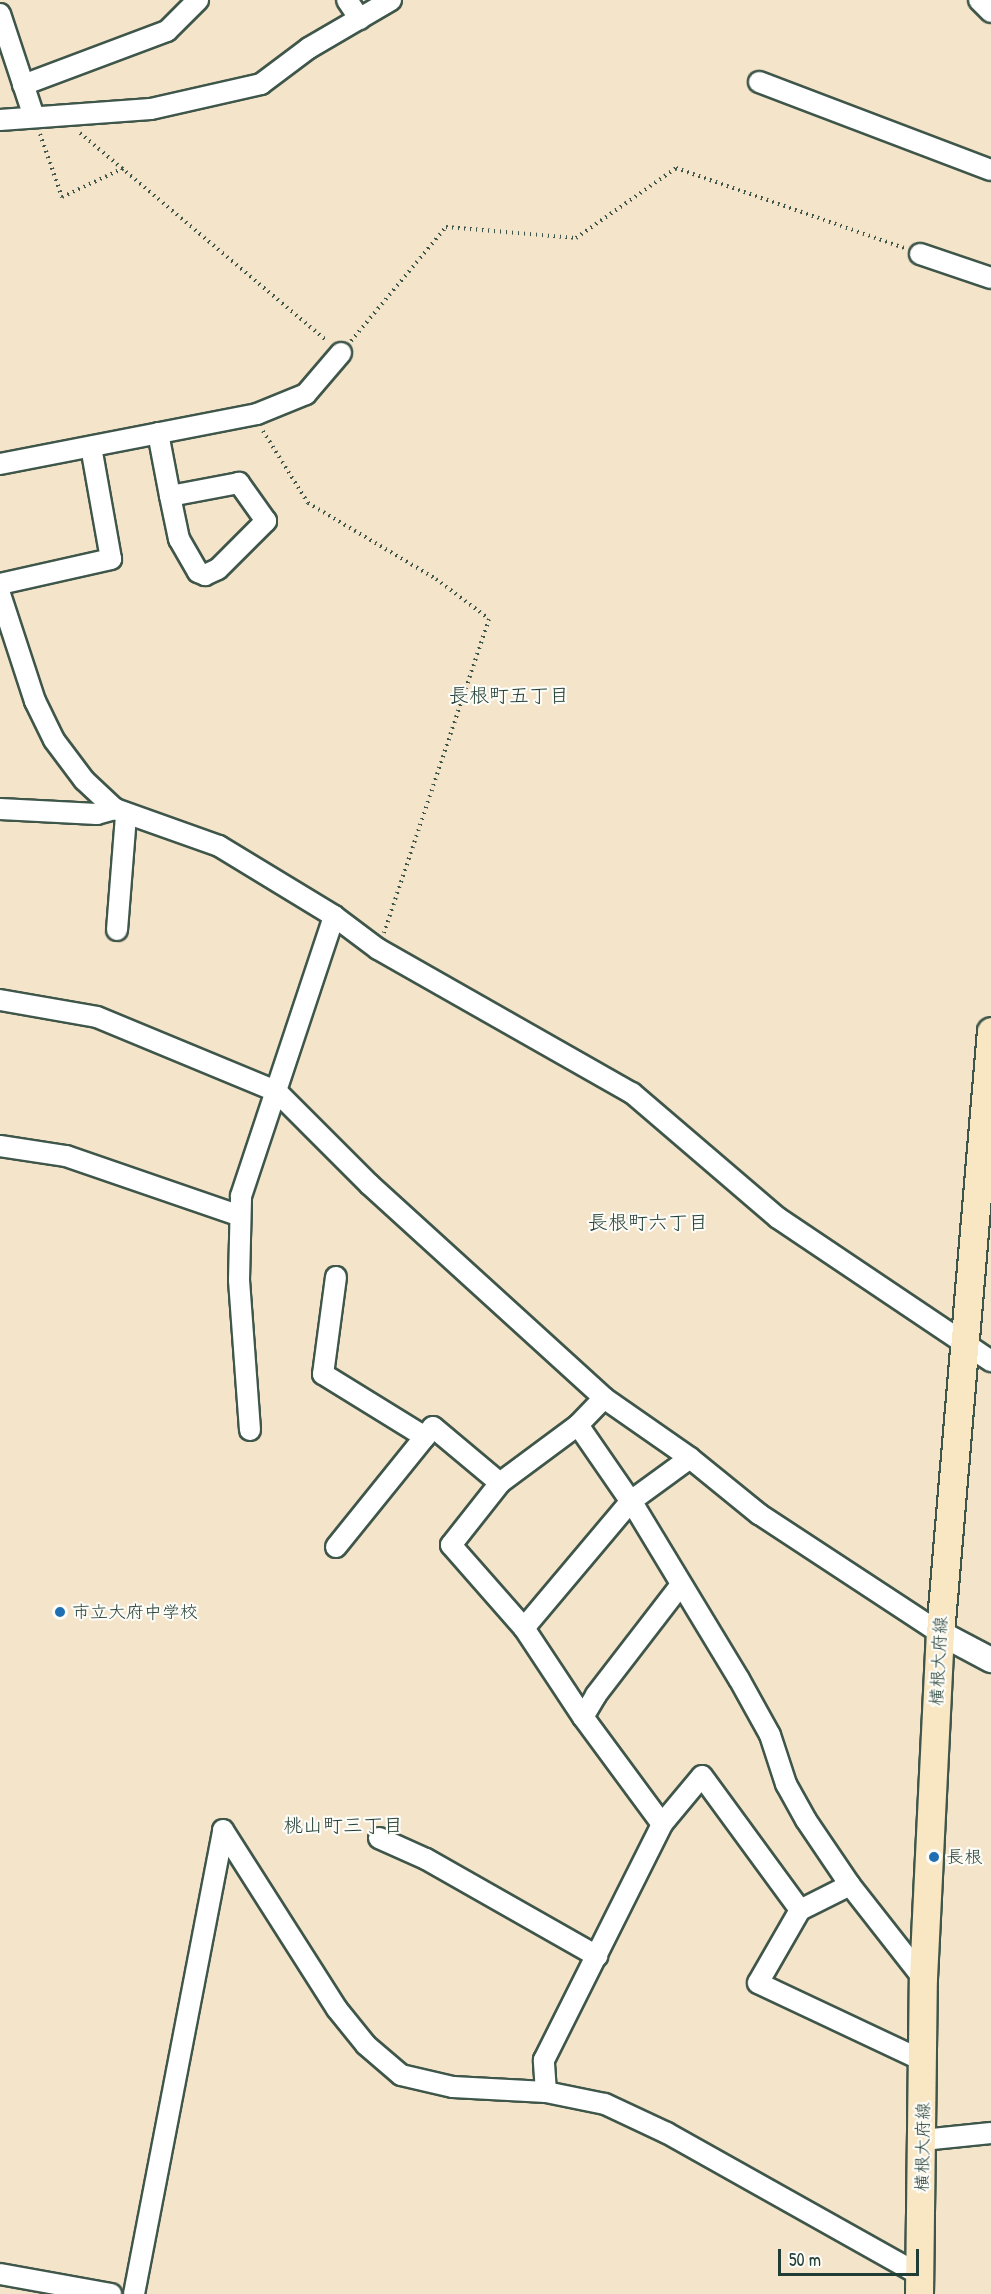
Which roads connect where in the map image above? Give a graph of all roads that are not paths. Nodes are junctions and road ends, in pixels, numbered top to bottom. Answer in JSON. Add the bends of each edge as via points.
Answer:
{"nodes":[{"id":1,"x":198,"y":0,"type":"edge"},
{"id":2,"x":347,"y":0,"type":"edge"},
{"id":3,"x":392,"y":0,"type":"edge"},
{"id":4,"x":979,"y":0,"type":"edge"},
{"id":5,"x":991,"y":12,"type":"edge"},
{"id":6,"x":0,"y":14,"type":"edge"},
{"id":7,"x":360,"y":19,"type":"junction"},
{"id":8,"x":759,"y":82,"type":"dead end"},
{"id":9,"x":23,"y":85,"type":"junction"},
{"id":10,"x":34,"y":117,"type":"junction"},
{"id":11,"x":0,"y":120,"type":"edge"},
{"id":12,"x":991,"y":170,"type":"edge"},
{"id":13,"x":920,"y":254,"type":"road end"},
{"id":14,"x":991,"y":278,"type":"edge"},
{"id":15,"x":341,"y":353,"type":"road end"},
{"id":16,"x":159,"y":433,"type":"junction"},
{"id":17,"x":91,"y":447,"type":"junction"},
{"id":18,"x":0,"y":464,"type":"edge"},
{"id":19,"x":170,"y":496,"type":"junction"},
{"id":20,"x":0,"y":584,"type":"edge"},
{"id":21,"x":0,"y":594,"type":"edge"},
{"id":22,"x":0,"y":808,"type":"edge"},
{"id":23,"x":120,"y":812,"type":"junction"},
{"id":24,"x":334,"y":916,"type":"junction"},
{"id":25,"x":117,"y":930,"type":"dead end"},
{"id":26,"x":0,"y":1000,"type":"edge"},
{"id":27,"x":991,"y":1031,"type":"edge"},
{"id":28,"x":276,"y":1091,"type":"junction"},
{"id":29,"x":0,"y":1146,"type":"edge"},
{"id":30,"x":240,"y":1216,"type":"junction"},
{"id":31,"x":336,"y":1277,"type":"dead end"},
{"id":32,"x":965,"y":1342,"type":"junction"},
{"id":33,"x":991,"y":1361,"type":"edge"},
{"id":34,"x":604,"y":1398,"type":"junction"},
{"id":35,"x":578,"y":1425,"type":"junction"},
{"id":36,"x":250,"y":1430,"type":"dead end"},
{"id":37,"x":424,"y":1437,"type":"junction"},
{"id":38,"x":690,"y":1458,"type":"junction"},
{"id":39,"x":500,"y":1484,"type":"junction"},
{"id":40,"x":631,"y":1501,"type":"junction"},
{"id":41,"x":336,"y":1547,"type":"dead end"},
{"id":42,"x":680,"y":1586,"type":"junction"},
{"id":43,"x":524,"y":1628,"type":"junction"},
{"id":44,"x":940,"y":1634,"type":"junction"},
{"id":45,"x":991,"y":1660,"type":"edge"},
{"id":46,"x":583,"y":1717,"type":"junction"},
{"id":47,"x":662,"y":1824,"type":"junction"},
{"id":48,"x":379,"y":1838,"type":"dead end"},
{"id":49,"x":850,"y":1885,"type":"junction"},
{"id":50,"x":800,"y":1910,"type":"junction"},
{"id":51,"x":597,"y":1956,"type":"junction"},
{"id":52,"x":923,"y":1978,"type":"junction"},
{"id":53,"x":924,"y":2061,"type":"junction"},
{"id":54,"x":546,"y":2091,"type":"junction"},
{"id":55,"x":991,"y":2133,"type":"edge"},
{"id":56,"x":923,"y":2140,"type":"junction"},
{"id":57,"x":0,"y":2274,"type":"edge"},
{"id":58,"x":920,"y":2284,"type":"edge"},
{"id":59,"x":111,"y":2294,"type":"edge"},
{"id":60,"x":134,"y":2294,"type":"edge"}],
"edges":[{"from":1,"to":9,"type":"street","via":[[167,31]]},
{"from":2,"to":7,"type":"street"},
{"from":3,"to":7,"type":"street"},
{"from":4,"to":5,"type":"street"},
{"from":6,"to":9,"type":"street"},
{"from":7,"to":10,"type":"street","via":[[309,48],[261,84],[151,109]]},
{"from":8,"to":12,"type":"street"},
{"from":9,"to":10,"type":"street"},
{"from":10,"to":11,"type":"street"},
{"from":13,"to":14,"type":"street"},
{"from":15,"to":16,"type":"street","via":[[306,394],[257,414]]},
{"from":16,"to":17,"type":"street"},
{"from":16,"to":19,"type":"street"},
{"from":17,"to":18,"type":"street"},
{"from":17,"to":20,"type":"street","via":[[111,559]]},
{"from":19,"to":19,"type":"street","via":[[179,539],[198,572],[205,575],[218,569],[266,521],[264,513],[239,483]]},
{"from":21,"to":23,"type":"street","via":[[35,701],[54,740],[84,780]]},
{"from":22,"to":23,"type":"street"},
{"from":23,"to":24,"type":"street","via":[[219,846]]},
{"from":23,"to":25,"type":"street"},
{"from":24,"to":28,"type":"street"},
{"from":24,"to":32,"type":"street","via":[[378,949],[632,1093],[778,1218],[891,1297]]},
{"from":26,"to":28,"type":"street","via":[[97,1017]]},
{"from":27,"to":32,"type":"main road","name":"横根大府線"},
{"from":28,"to":30,"type":"street","via":[[241,1196]]},
{"from":28,"to":34,"type":"street","via":[[369,1184]]},
{"from":29,"to":30,"type":"street","via":[[66,1156]]},
{"from":30,"to":36,"type":"street","via":[[239,1280]]},
{"from":31,"to":37,"type":"street","via":[[323,1374]]},
{"from":32,"to":33,"type":"street"},
{"from":32,"to":44,"type":"main road","name":"横根大府線"},
{"from":34,"to":35,"type":"street"},
{"from":34,"to":38,"type":"street"},
{"from":35,"to":39,"type":"street"},
{"from":35,"to":40,"type":"street"},
{"from":37,"to":39,"type":"street","via":[[433,1427]]},
{"from":37,"to":41,"type":"street"},
{"from":38,"to":40,"type":"street"},
{"from":38,"to":44,"type":"street","via":[[759,1514]]},
{"from":39,"to":43,"type":"street","via":[[451,1545]]},
{"from":40,"to":42,"type":"street"},
{"from":40,"to":43,"type":"street"},
{"from":42,"to":46,"type":"street"},
{"from":42,"to":49,"type":"street","via":[[770,1735],[786,1784],[806,1820]]},
{"from":43,"to":46,"type":"street"},
{"from":44,"to":45,"type":"street"},
{"from":44,"to":52,"type":"main road","name":"横根大府線"},
{"from":46,"to":47,"type":"street"},
{"from":47,"to":50,"type":"street","via":[[702,1776]]},
{"from":47,"to":51,"type":"street"},
{"from":48,"to":51,"type":"street","via":[[426,1858]]},
{"from":49,"to":50,"type":"street"},
{"from":49,"to":52,"type":"street"},
{"from":50,"to":53,"type":"street","via":[[758,1983]]},
{"from":51,"to":54,"type":"street","via":[[544,2060]]},
{"from":52,"to":53,"type":"main road","name":"横根大府線"},
{"from":53,"to":56,"type":"main road","name":"横根大府線"},
{"from":54,"to":58,"type":"street","via":[[605,2104],[668,2133]]},
{"from":54,"to":60,"type":"street","via":[[453,2087],[401,2075],[366,2046],[337,2008],[223,1830]]},
{"from":55,"to":56,"type":"street"},
{"from":56,"to":58,"type":"main road","name":"横根大府線"},
{"from":57,"to":59,"type":"street"}]}
